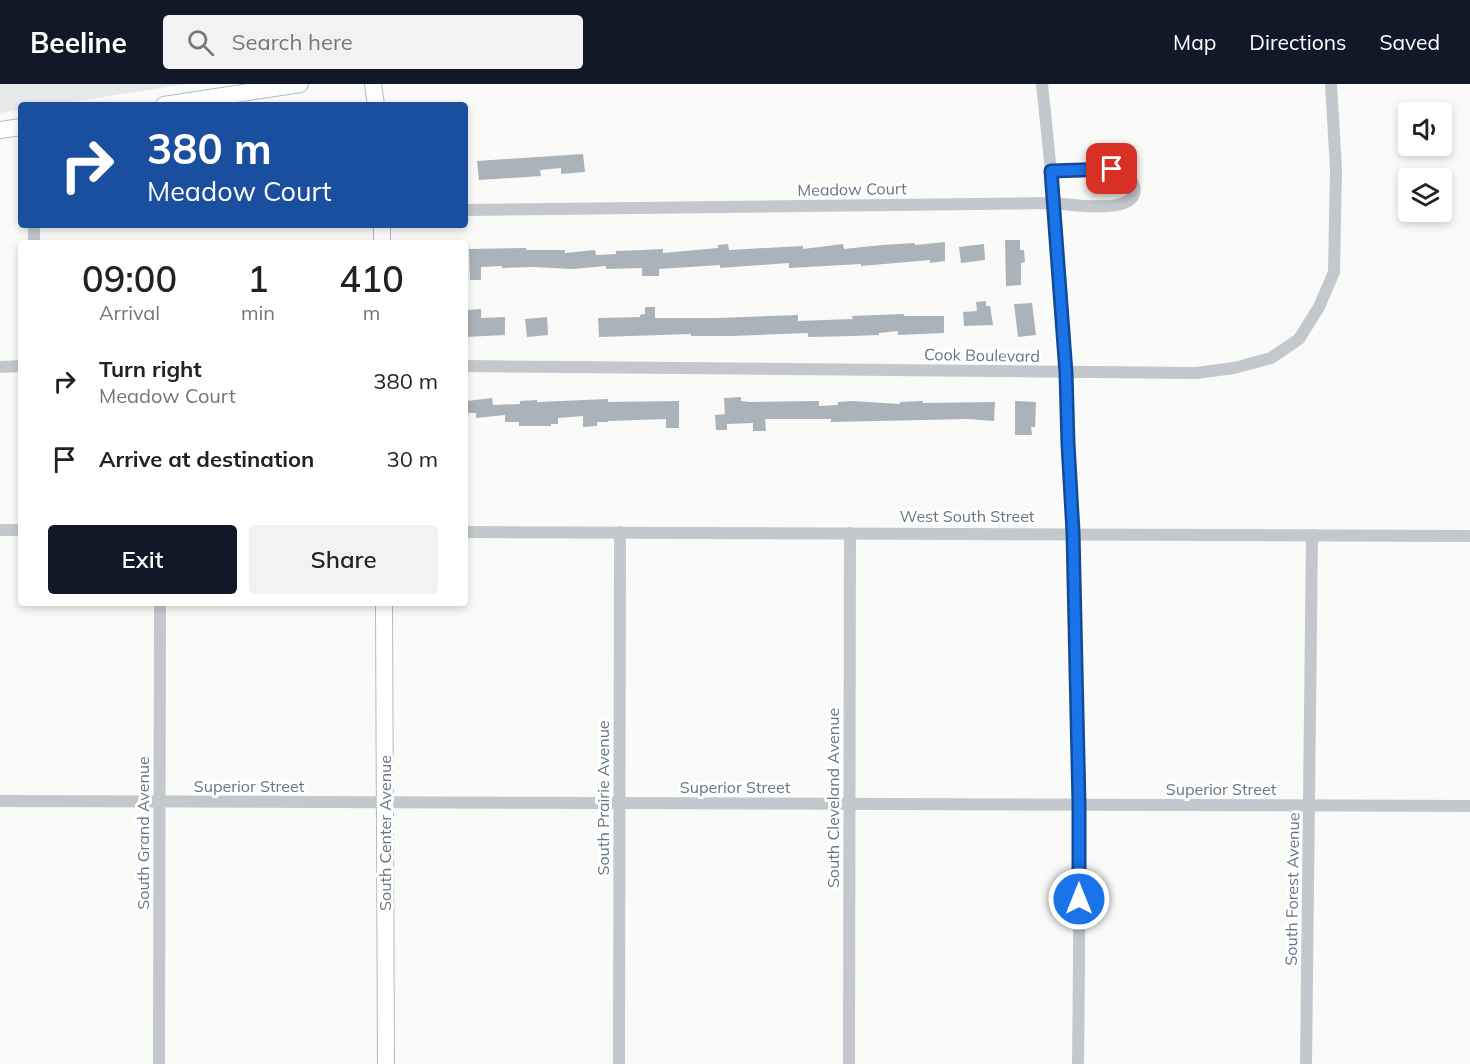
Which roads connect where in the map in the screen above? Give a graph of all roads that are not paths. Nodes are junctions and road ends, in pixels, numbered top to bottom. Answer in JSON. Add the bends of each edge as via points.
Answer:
{"nodes":[{"id":1,"x":300,"y":84,"type":"edge"},
{"id":2,"x":373,"y":84,"type":"edge"},
{"id":3,"x":1042,"y":84,"type":"edge"},
{"id":4,"x":1331,"y":84,"type":"edge"},
{"id":5,"x":183,"y":102,"type":"edge"},
{"id":6,"x":376,"y":102,"type":"edge"},
{"id":7,"x":18,"y":127,"type":"edge"},
{"id":8,"x":0,"y":130,"type":"edge"},
{"id":9,"x":1051,"y":171,"type":"junction"},
{"id":10,"x":1054,"y":203,"type":"junction"},
{"id":11,"x":468,"y":210,"type":"edge"},
{"id":12,"x":18,"y":366,"type":"edge"},
{"id":13,"x":468,"y":366,"type":"edge"},
{"id":14,"x":0,"y":367,"type":"edge"},
{"id":15,"x":1066,"y":373,"type":"junction"},
{"id":16,"x":0,"y":530,"type":"edge"},
{"id":17,"x":18,"y":530,"type":"edge"},
{"id":18,"x":468,"y":532,"type":"edge"},
{"id":19,"x":620,"y":532,"type":"junction"},
{"id":20,"x":1073,"y":532,"type":"junction"},
{"id":21,"x":850,"y":533,"type":"junction"},
{"id":22,"x":1312,"y":535,"type":"junction"},
{"id":23,"x":1470,"y":536,"type":"edge"},
{"id":24,"x":160,"y":606,"type":"edge"},
{"id":25,"x":384,"y":606,"type":"edge"},
{"id":26,"x":0,"y":801,"type":"edge"},
{"id":27,"x":159,"y":802,"type":"junction"},
{"id":28,"x":385,"y":803,"type":"junction"},
{"id":29,"x":619,"y":803,"type":"junction"},
{"id":30,"x":850,"y":804,"type":"junction"},
{"id":31,"x":1079,"y":805,"type":"junction"},
{"id":32,"x":1309,"y":806,"type":"junction"},
{"id":33,"x":1470,"y":806,"type":"edge"},
{"id":34,"x":159,"y":1064,"type":"edge"},
{"id":35,"x":386,"y":1064,"type":"edge"},
{"id":36,"x":619,"y":1064,"type":"edge"},
{"id":37,"x":849,"y":1064,"type":"edge"},
{"id":38,"x":1078,"y":1064,"type":"edge"},
{"id":39,"x":1306,"y":1064,"type":"edge"}],
"edges":[{"from":1,"to":5,"type":"street"},
{"from":2,"to":6,"type":"street"},
{"from":3,"to":9,"type":"street"},
{"from":4,"to":15,"type":"street","name":"Cook Boulevard","via":[[1336,169],[1334,272],[1299,339],[1271,358],[1234,368],[1196,373]]},
{"from":7,"to":8,"type":"street"},
{"from":9,"to":10,"type":"street"},
{"from":9,"to":10,"type":"street","name":"Meadow Court","via":[[1126,171],[1134,191],[1124,204],[1110,207]]},
{"from":10,"to":11,"type":"street","name":"Meadow Court"},
{"from":10,"to":15,"type":"street"},
{"from":12,"to":14,"type":"street"},
{"from":13,"to":15,"type":"street","name":"Cook Boulevard"},
{"from":15,"to":20,"type":"street"},
{"from":16,"to":17,"type":"street"},
{"from":18,"to":19,"type":"street","name":"West South Street"},
{"from":19,"to":21,"type":"street","name":"West South Street"},
{"from":19,"to":29,"type":"street","name":"South Prairie Avenue"},
{"from":20,"to":21,"type":"street","name":"West South Street"},
{"from":20,"to":22,"type":"street","name":"West South Street"},
{"from":20,"to":31,"type":"street"},
{"from":21,"to":30,"type":"street","name":"South Cleveland Avenue"},
{"from":22,"to":23,"type":"street","name":"West South Street"},
{"from":22,"to":32,"type":"street","name":"South Forest Avenue"},
{"from":24,"to":27,"type":"street","name":"South Grand Avenue"},
{"from":25,"to":28,"type":"street","name":"South Center Avenue"},
{"from":26,"to":27,"type":"street","name":"Superior Street"},
{"from":27,"to":28,"type":"street","name":"Superior Street"},
{"from":27,"to":34,"type":"street","name":"South Grand Avenue"},
{"from":28,"to":29,"type":"street","name":"Superior Street"},
{"from":28,"to":35,"type":"street","name":"South Center Avenue"},
{"from":29,"to":30,"type":"street","name":"Superior Street"},
{"from":29,"to":36,"type":"street","name":"South Prairie Avenue"},
{"from":30,"to":31,"type":"street","name":"Superior Street"},
{"from":30,"to":37,"type":"street","name":"South Cleveland Avenue"},
{"from":31,"to":32,"type":"street","name":"Superior Street"},
{"from":31,"to":38,"type":"street"},
{"from":32,"to":33,"type":"street","name":"Superior Street"},
{"from":32,"to":39,"type":"street","name":"South Forest Avenue"}]}
